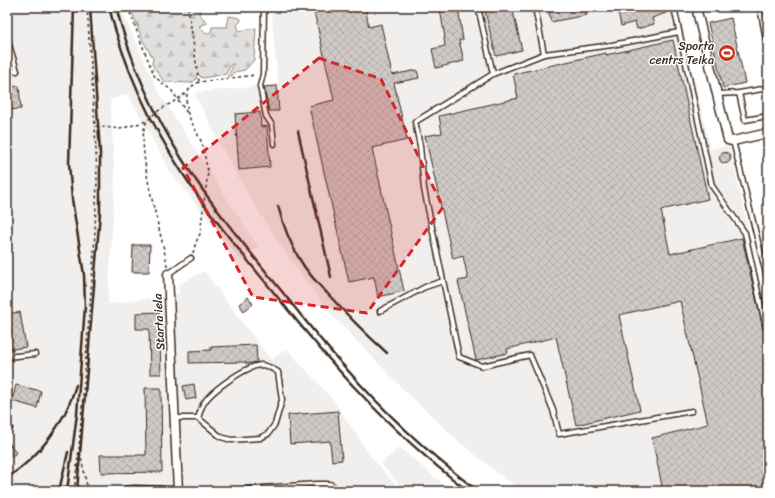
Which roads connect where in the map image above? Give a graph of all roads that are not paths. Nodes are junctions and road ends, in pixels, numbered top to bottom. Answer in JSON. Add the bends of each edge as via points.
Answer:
{"nodes":[{"id":1,"x":264,"y":7,"type":"edge"},
{"id":2,"x":478,"y":7,"type":"edge"},
{"id":3,"x":535,"y":7,"type":"edge"},
{"id":4,"x":674,"y":7,"type":"edge"},
{"id":5,"x":705,"y":7,"type":"edge"},
{"id":6,"x":760,"y":7,"type":"edge"},
{"id":7,"x":696,"y":8,"type":"edge"},
{"id":8,"x":679,"y":32,"type":"junction"},
{"id":9,"x":7,"y":38,"type":"edge"},
{"id":10,"x":768,"y":52,"type":"edge"},
{"id":11,"x":544,"y":54,"type":"junction"},
{"id":12,"x":7,"y":72,"type":"edge"},
{"id":13,"x":493,"y":74,"type":"junction"},
{"id":14,"x":768,"y":88,"type":"edge"},
{"id":15,"x":739,"y":93,"type":"junction"},
{"id":16,"x":716,"y":94,"type":"junction"},
{"id":17,"x":768,"y":116,"type":"edge"},
{"id":18,"x":768,"y":133,"type":"edge"},
{"id":19,"x":732,"y":141,"type":"junction"},
{"id":20,"x":274,"y":144,"type":"dead end"},
{"id":21,"x":191,"y":258,"type":"road end"},
{"id":22,"x":168,"y":274,"type":"joint"},
{"id":23,"x":443,"y":281,"type":"junction"},
{"id":24,"x":768,"y":282,"type":"edge"},
{"id":25,"x":380,"y":311,"type":"dead end"},
{"id":26,"x":768,"y":337,"type":"edge"},
{"id":27,"x":35,"y":354,"type":"dead end"},
{"id":28,"x":7,"y":357,"type":"edge"},
{"id":29,"x":692,"y":411,"type":"dead end"},
{"id":30,"x":176,"y":418,"type":"junction"},
{"id":31,"x":198,"y":418,"type":"junction"},
{"id":32,"x":7,"y":422,"type":"edge"},
{"id":33,"x":10,"y":428,"type":"dead end"},
{"id":34,"x":316,"y":484,"type":"junction"},
{"id":35,"x":125,"y":491,"type":"edge"},
{"id":36,"x":162,"y":491,"type":"edge"},
{"id":37,"x":178,"y":491,"type":"edge"},
{"id":38,"x":223,"y":491,"type":"edge"},
{"id":39,"x":317,"y":491,"type":"edge"},
{"id":40,"x":340,"y":491,"type":"edge"}],
"edges":[{"from":1,"to":20,"type":"lane","via":[[263,74],[260,86],[266,116],[272,125]]},
{"from":2,"to":13,"type":"lane"},
{"from":3,"to":11,"type":"lane"},
{"from":4,"to":8,"type":"lane"},
{"from":5,"to":7,"type":"lane"},
{"from":6,"to":10,"type":"lane"},
{"from":7,"to":16,"type":"street"},
{"from":8,"to":11,"type":"lane","via":[[612,45]]},
{"from":8,"to":26,"type":"lane","via":[[712,186],[745,233]]},
{"from":9,"to":12,"type":"lane","via":[[17,71]]},
{"from":11,"to":13,"type":"lane"},
{"from":13,"to":23,"type":"lane","via":[[415,122],[424,189]]},
{"from":14,"to":15,"type":"lane"},
{"from":15,"to":16,"type":"lane"},
{"from":15,"to":17,"type":"lane","via":[[745,120]]},
{"from":16,"to":19,"type":"street","via":[[726,136]]},
{"from":18,"to":19,"type":"street"},
{"from":19,"to":24,"type":"lane"},
{"from":21,"to":22,"type":"lane"},
{"from":22,"to":30,"type":"street","name":"Starta iela"},
{"from":23,"to":25,"type":"lane","via":[[425,287]]},
{"from":23,"to":29,"type":"lane","via":[[459,357],[482,366],[530,355],[553,410],[559,434]]},
{"from":27,"to":28,"type":"lane"},
{"from":30,"to":31,"type":"lane"},
{"from":30,"to":37,"type":"street","name":"Starta iela"},
{"from":31,"to":31,"type":"lane","via":[[222,437],[231,440],[260,438],[268,434],[275,424],[282,400],[278,372],[261,365],[231,378],[204,403]]},
{"from":32,"to":33,"type":"lane"},
{"from":34,"to":38,"type":"lane"},
{"from":34,"to":39,"type":"lane"},
{"from":34,"to":40,"type":"lane","via":[[330,484]]},
{"from":35,"to":36,"type":"street"}]}
